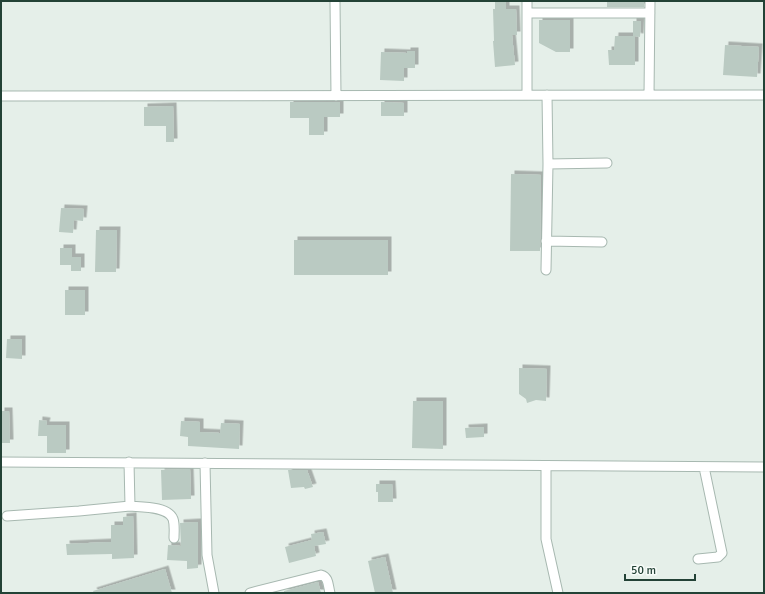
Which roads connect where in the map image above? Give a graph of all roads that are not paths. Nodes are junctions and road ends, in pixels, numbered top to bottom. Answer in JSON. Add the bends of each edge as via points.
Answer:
{"nodes":[{"id":1,"x":335,"y":1,"type":"edge"},
{"id":2,"x":527,"y":1,"type":"edge"},
{"id":3,"x":650,"y":1,"type":"edge"},
{"id":4,"x":527,"y":13,"type":"junction"},
{"id":5,"x":650,"y":13,"type":"junction"},
{"id":6,"x":547,"y":95,"type":"junction"},
{"id":7,"x":649,"y":95,"type":"junction"},
{"id":8,"x":764,"y":95,"type":"edge"},
{"id":9,"x":1,"y":96,"type":"edge"},
{"id":10,"x":336,"y":96,"type":"junction"},
{"id":11,"x":527,"y":96,"type":"junction"},
{"id":12,"x":607,"y":163,"type":"dead end"},
{"id":13,"x":548,"y":164,"type":"junction"},
{"id":14,"x":546,"y":241,"type":"junction"},
{"id":15,"x":602,"y":242,"type":"dead end"},
{"id":16,"x":546,"y":270,"type":"dead end"},
{"id":17,"x":1,"y":462,"type":"edge"},
{"id":18,"x":129,"y":462,"type":"junction"},
{"id":19,"x":205,"y":463,"type":"junction"},
{"id":20,"x":546,"y":466,"type":"junction"},
{"id":21,"x":704,"y":467,"type":"junction"},
{"id":22,"x":764,"y":468,"type":"edge"},
{"id":23,"x":130,"y":506,"type":"junction"},
{"id":24,"x":7,"y":516,"type":"dead end"},
{"id":25,"x":174,"y":538,"type":"dead end"},
{"id":26,"x":698,"y":559,"type":"dead end"},
{"id":27,"x":214,"y":593,"type":"edge"},
{"id":28,"x":250,"y":593,"type":"edge"},
{"id":29,"x":330,"y":593,"type":"edge"},
{"id":30,"x":558,"y":593,"type":"edge"}],
"edges":[{"from":1,"to":10,"type":"street"},
{"from":2,"to":4,"type":"street"},
{"from":3,"to":5,"type":"street"},
{"from":4,"to":5,"type":"street"},
{"from":4,"to":11,"type":"street"},
{"from":5,"to":7,"type":"street"},
{"from":6,"to":7,"type":"street"},
{"from":6,"to":11,"type":"street"},
{"from":6,"to":13,"type":"street"},
{"from":7,"to":8,"type":"street"},
{"from":9,"to":10,"type":"street"},
{"from":10,"to":11,"type":"street"},
{"from":12,"to":13,"type":"street"},
{"from":13,"to":14,"type":"street"},
{"from":14,"to":15,"type":"street"},
{"from":14,"to":16,"type":"street"},
{"from":17,"to":18,"type":"street"},
{"from":18,"to":19,"type":"street"},
{"from":18,"to":23,"type":"street"},
{"from":19,"to":20,"type":"street"},
{"from":19,"to":27,"type":"street","via":[[207,555]]},
{"from":20,"to":21,"type":"street"},
{"from":20,"to":30,"type":"street","via":[[546,538]]},
{"from":21,"to":22,"type":"street"},
{"from":21,"to":26,"type":"street","via":[[722,552],[718,557]]},
{"from":23,"to":24,"type":"street"},
{"from":23,"to":25,"type":"street","via":[[168,512],[172,518]]},
{"from":28,"to":29,"type":"street","via":[[321,575],[327,579]]}]}
